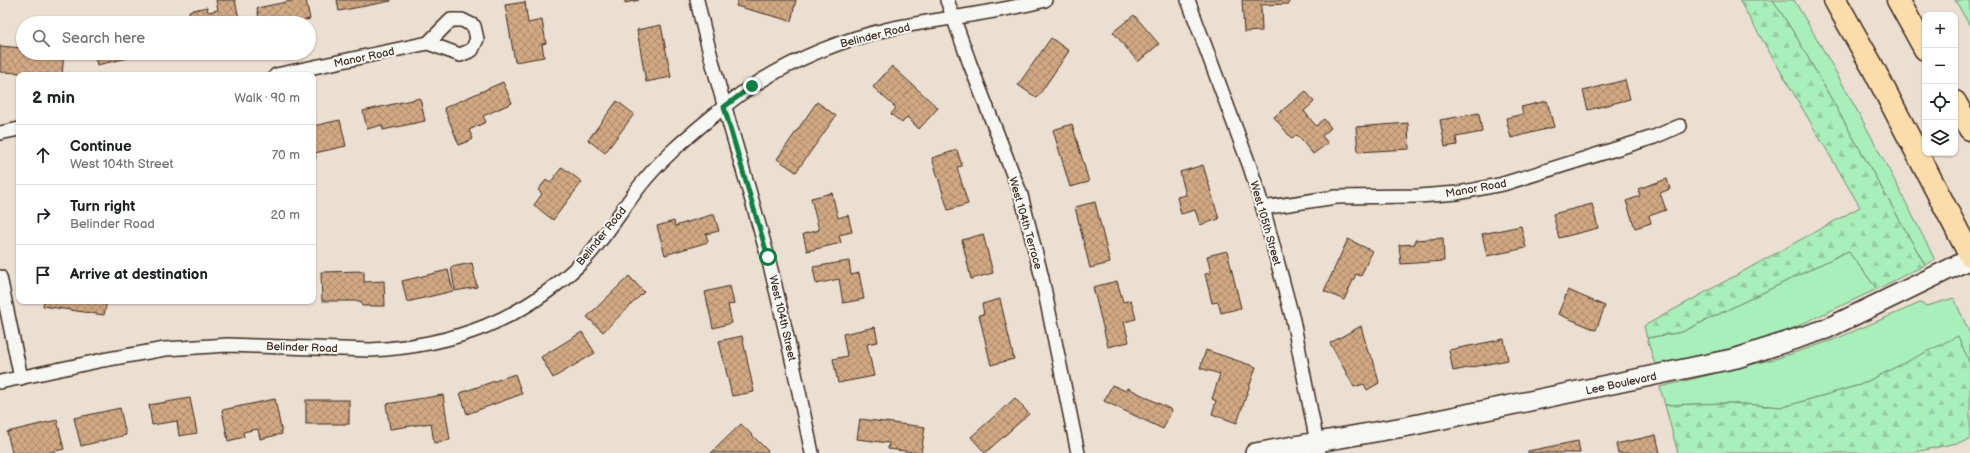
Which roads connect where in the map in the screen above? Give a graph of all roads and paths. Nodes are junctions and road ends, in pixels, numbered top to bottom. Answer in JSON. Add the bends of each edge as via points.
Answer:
{"nodes":[{"id":1,"x":697,"y":0,"type":"edge"},
{"id":2,"x":947,"y":0,"type":"edge"},
{"id":3,"x":1045,"y":0,"type":"edge"},
{"id":4,"x":1188,"y":0,"type":"edge"},
{"id":5,"x":1835,"y":0,"type":"edge"},
{"id":6,"x":1898,"y":0,"type":"edge"},
{"id":7,"x":954,"y":18,"type":"junction"},
{"id":8,"x":428,"y":43,"type":"dead end"},
{"id":9,"x":1924,"y":48,"type":"edge"},
{"id":10,"x":290,"y":72,"type":"edge"},
{"id":11,"x":724,"y":107,"type":"junction"},
{"id":12,"x":1958,"y":107,"type":"edge"},
{"id":13,"x":1680,"y":126,"type":"dead end"},
{"id":14,"x":1970,"y":129,"type":"edge"},
{"id":15,"x":16,"y":130,"type":"edge"},
{"id":16,"x":0,"y":133,"type":"edge"},
{"id":17,"x":1263,"y":208,"type":"junction"},
{"id":18,"x":1970,"y":255,"type":"edge"},
{"id":19,"x":1970,"y":259,"type":"edge"},
{"id":20,"x":0,"y":278,"type":"edge"},
{"id":21,"x":21,"y":378,"type":"junction"},
{"id":22,"x":0,"y":382,"type":"edge"},
{"id":23,"x":1318,"y":448,"type":"edge"},
{"id":24,"x":812,"y":453,"type":"edge"},
{"id":25,"x":1078,"y":453,"type":"edge"},
{"id":26,"x":1255,"y":453,"type":"edge"}],
"edges":[{"from":1,"to":11,"type":"street","name":"West 104th Street"},
{"from":2,"to":7,"type":"street","name":"West 104th Terrace"},
{"from":3,"to":7,"type":"street","name":"Belinder Road"},
{"from":4,"to":17,"type":"street","name":"West 105th Street"},
{"from":5,"to":18,"type":"highway","via":[[1875,70]]},
{"from":6,"to":9,"type":"highway"},
{"from":7,"to":11,"type":"street","name":"Belinder Road","via":[[890,29],[824,49],[778,70]]},
{"from":7,"to":25,"type":"street","name":"West 104th Terrace","via":[[1020,195],[1042,278]]},
{"from":8,"to":10,"type":"street","name":"Manor Road"},
{"from":11,"to":21,"type":"street","name":"Belinder Road","via":[[671,150],[584,260],[528,306],[497,323],[463,336],[424,345],[378,350],[228,345],[165,349]]},
{"from":11,"to":24,"type":"street","name":"West 104th Street","via":[[770,264]]},
{"from":12,"to":14,"type":"highway"},
{"from":13,"to":17,"type":"street","name":"Manor Road","via":[[1654,137],[1503,184],[1458,193],[1419,196],[1336,196]]},
{"from":15,"to":16,"type":"street"},
{"from":17,"to":23,"type":"street","name":"West 105th Street","via":[[1293,320]]},
{"from":19,"to":23,"type":"street","name":"Lee Boulevard","via":[[1826,329],[1737,358]]},
{"from":20,"to":21,"type":"street"},
{"from":21,"to":22,"type":"street","name":"Belinder Road"},
{"from":23,"to":26,"type":"street","name":"Lee Boulevard"}]}
